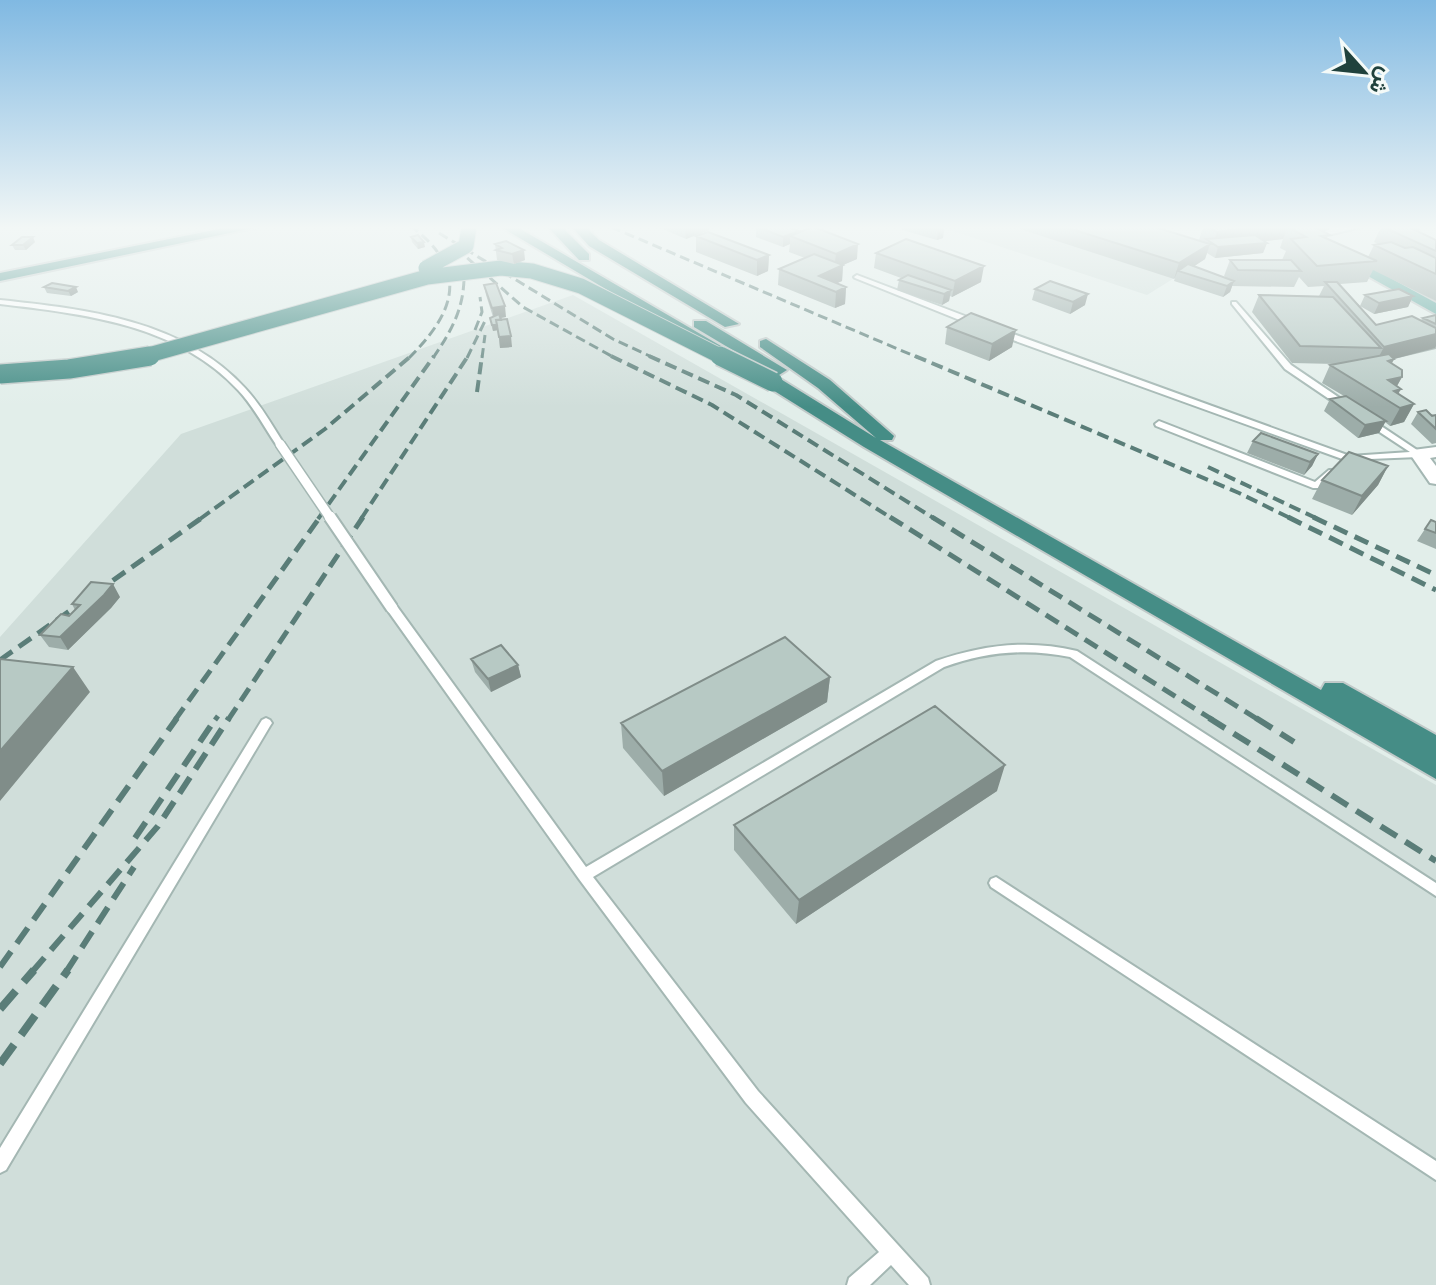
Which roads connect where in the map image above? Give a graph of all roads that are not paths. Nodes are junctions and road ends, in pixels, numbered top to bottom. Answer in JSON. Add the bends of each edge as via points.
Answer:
{"nodes":[{"id":1,"x":363,"y":287,"type":"edge"},
{"id":2,"x":392,"y":287,"type":"edge"},
{"id":3,"x":583,"y":287,"type":"edge"},
{"id":4,"x":610,"y":287,"type":"edge"},
{"id":5,"x":634,"y":287,"type":"edge"},
{"id":6,"x":668,"y":287,"type":"edge"},
{"id":7,"x":883,"y":287,"type":"edge"},
{"id":8,"x":1395,"y":287,"type":"edge"},
{"id":9,"x":1234,"y":303,"type":"dead end"},
{"id":10,"x":0,"y":304,"type":"edge"},
{"id":11,"x":1436,"y":309,"type":"edge"},
{"id":12,"x":979,"y":324,"type":"edge"},
{"id":13,"x":993,"y":330,"type":"edge"},
{"id":14,"x":0,"y":364,"type":"edge"},
{"id":15,"x":0,"y":374,"type":"edge"},
{"id":16,"x":773,"y":382,"type":"junction"},
{"id":17,"x":1355,"y":412,"type":"edge"},
{"id":18,"x":1367,"y":420,"type":"edge"},
{"id":19,"x":1159,"y":424,"type":"dead end"},
{"id":20,"x":885,"y":436,"type":"junction"},
{"id":21,"x":1428,"y":453,"type":"edge"},
{"id":22,"x":1348,"y":458,"type":"junction"},
{"id":23,"x":1436,"y":479,"type":"edge"},
{"id":24,"x":266,"y":723,"type":"dead end"},
{"id":25,"x":1436,"y":748,"type":"edge"},
{"id":26,"x":1436,"y":768,"type":"edge"},
{"id":27,"x":584,"y":875,"type":"junction"},
{"id":28,"x":996,"y":883,"type":"dead end"},
{"id":29,"x":1436,"y":890,"type":"edge"},
{"id":30,"x":0,"y":1164,"type":"edge"},
{"id":31,"x":1436,"y":1171,"type":"edge"},
{"id":32,"x":891,"y":1253,"type":"junction"},
{"id":33,"x":856,"y":1285,"type":"edge"},
{"id":34,"x":921,"y":1285,"type":"edge"}],
"edges":[{"from":1,"to":14,"type":"highway","bridge":true,"via":[[153,346],[71,360]]},
{"from":2,"to":15,"type":"highway","bridge":true,"via":[[160,354]]},
{"from":3,"to":16,"type":"highway","bridge":true},
{"from":4,"to":16,"type":"highway"},
{"from":5,"to":20,"type":"highway"},
{"from":6,"to":20,"type":"highway","via":[[792,361]]},
{"from":7,"to":12,"type":"lane"},
{"from":8,"to":11,"type":"main road"},
{"from":9,"to":17,"type":"lane","via":[[1288,367]]},
{"from":10,"to":27,"type":"lane","bridge":true,"via":[[113,317],[155,329],[193,348],[240,386]]},
{"from":13,"to":22,"type":"lane"},
{"from":16,"to":26,"type":"highway"},
{"from":18,"to":21,"type":"lane"},
{"from":19,"to":22,"type":"lane","via":[[1316,486]]},
{"from":20,"to":25,"type":"highway"},
{"from":21,"to":22,"type":"lane"},
{"from":21,"to":23,"type":"street"},
{"from":24,"to":30,"type":"lane"},
{"from":27,"to":29,"type":"lane","via":[[940,664],[976,650],[1033,646],[1073,654]]},
{"from":27,"to":32,"type":"lane","via":[[752,1097]]},
{"from":28,"to":31,"type":"lane"},
{"from":32,"to":33,"type":"lane"},
{"from":32,"to":34,"type":"lane"}]}
